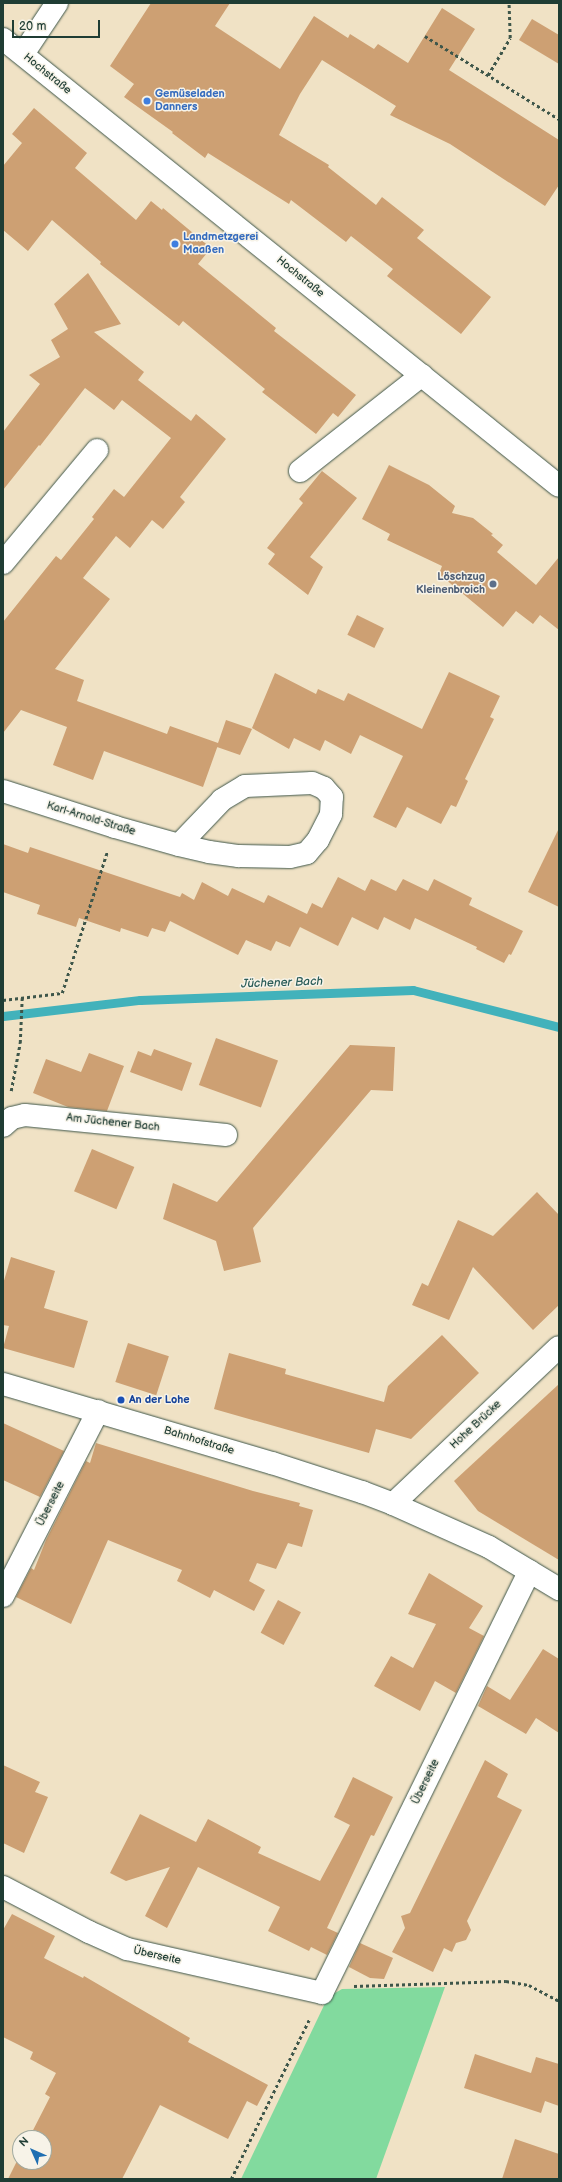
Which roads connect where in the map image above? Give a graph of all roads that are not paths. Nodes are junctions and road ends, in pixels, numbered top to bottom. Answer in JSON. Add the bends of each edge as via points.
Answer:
{"nodes":[{"id":1,"x":57,"y":3,"type":"edge"},
{"id":2,"x":3,"y":39,"type":"edge"},
{"id":3,"x":23,"y":54,"type":"junction"},
{"id":4,"x":422,"y":375,"type":"junction"},
{"id":5,"x":97,"y":450,"type":"dead end"},
{"id":6,"x":300,"y":471,"type":"dead end"},
{"id":7,"x":559,"y":486,"type":"edge"},
{"id":8,"x":3,"y":563,"type":"edge"},
{"id":9,"x":3,"y":791,"type":"edge"},
{"id":10,"x":179,"y":845,"type":"junction"},
{"id":11,"x":4,"y":1124,"type":"edge"},
{"id":12,"x":226,"y":1135,"type":"dead end"},
{"id":13,"x":559,"y":1346,"type":"edge"},
{"id":14,"x":3,"y":1384,"type":"edge"},
{"id":15,"x":98,"y":1411,"type":"junction"},
{"id":16,"x":393,"y":1504,"type":"junction"},
{"id":17,"x":530,"y":1571,"type":"junction"},
{"id":18,"x":559,"y":1589,"type":"edge"},
{"id":19,"x":3,"y":1596,"type":"edge"},
{"id":20,"x":3,"y":1888,"type":"edge"}],
"edges":[{"from":1,"to":3,"type":"street"},
{"from":2,"to":3,"type":"street","name":"Hochstraße"},
{"from":3,"to":4,"type":"street","name":"Hochstraße"},
{"from":4,"to":6,"type":"street"},
{"from":4,"to":7,"type":"street","name":"Hochstraße"},
{"from":5,"to":8,"type":"street"},
{"from":9,"to":10,"type":"street","name":"Karl-Arnold-Straße"},
{"from":10,"to":10,"type":"street","name":"Karl-Arnold-Straße","via":[[231,855],[299,856],[306,853],[318,840],[331,814],[332,796],[324,788],[312,783],[245,786],[222,800]]},
{"from":11,"to":12,"type":"street","name":"Am Jüchener Bach","via":[[17,1116],[33,1116]]},
{"from":13,"to":16,"type":"street","name":"Hohe Brücke"},
{"from":14,"to":15,"type":"street","name":"Bahnhofstraße"},
{"from":15,"to":16,"type":"street","name":"Bahnhofstraße","via":[[272,1463]]},
{"from":15,"to":19,"type":"street","name":"Überseite"},
{"from":16,"to":17,"type":"street","name":"Bahnhofstraße","via":[[489,1547]]},
{"from":17,"to":18,"type":"street","name":"Bahnhofstraße"},
{"from":17,"to":20,"type":"street","name":"Überseite","via":[[322,1993],[127,1948],[89,1932]]}]}
